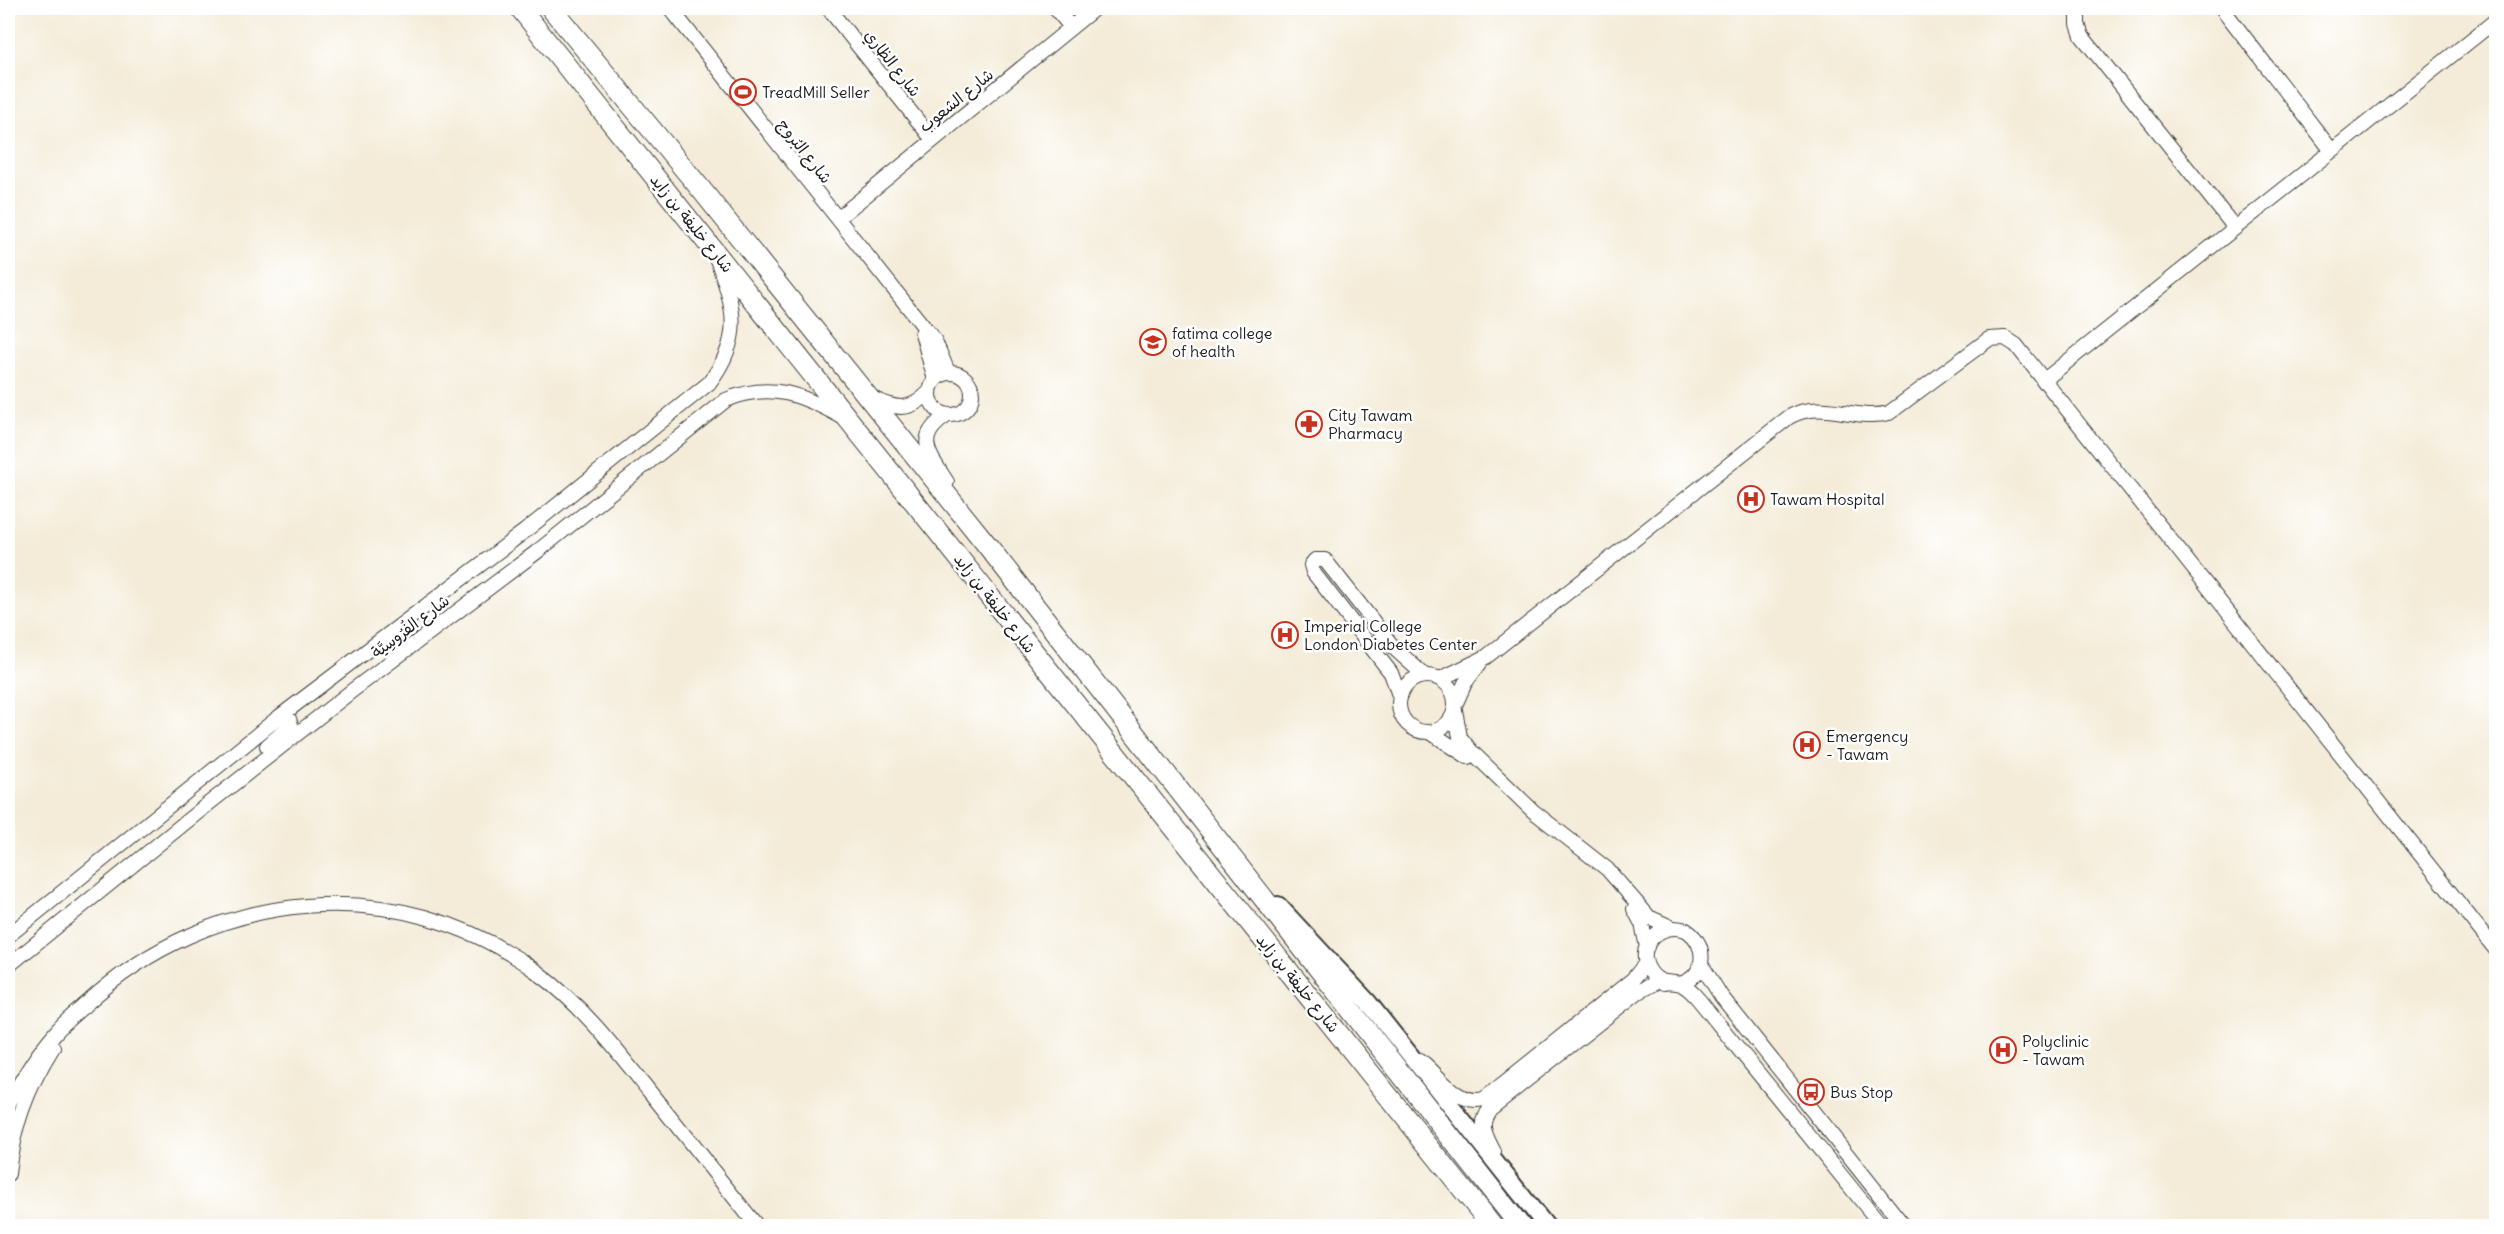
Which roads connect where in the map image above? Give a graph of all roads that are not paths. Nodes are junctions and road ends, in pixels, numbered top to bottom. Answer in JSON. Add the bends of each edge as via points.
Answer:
{"nodes":[{"id":1,"x":520,"y":8,"type":"edge"},
{"id":2,"x":551,"y":8,"type":"edge"},
{"id":3,"x":670,"y":8,"type":"edge"},
{"id":4,"x":828,"y":8,"type":"edge"},
{"id":5,"x":1055,"y":8,"type":"edge"},
{"id":6,"x":1095,"y":8,"type":"edge"},
{"id":7,"x":2222,"y":8,"type":"edge"},
{"id":8,"x":2079,"y":11,"type":"edge"},
{"id":9,"x":2496,"y":20,"type":"edge"},
{"id":10,"x":1071,"y":27,"type":"junction"},
{"id":11,"x":933,"y":140,"type":"junction"},
{"id":12,"x":2332,"y":151,"type":"junction"},
{"id":13,"x":838,"y":219,"type":"junction"},
{"id":14,"x":2235,"y":228,"type":"junction"},
{"id":15,"x":715,"y":251,"type":"junction"},
{"id":16,"x":912,"y":315,"type":"junction"},
{"id":17,"x":948,"y":372,"type":"junction"},
{"id":18,"x":2043,"y":381,"type":"junction"},
{"id":19,"x":933,"y":385,"type":"junction"},
{"id":20,"x":866,"y":395,"type":"junction"},
{"id":21,"x":948,"y":415,"type":"junction"},
{"id":22,"x":853,"y":423,"type":"junction"},
{"id":23,"x":987,"y":545,"type":"junction"},
{"id":24,"x":1486,"y":657,"type":"junction"},
{"id":25,"x":1425,"y":676,"type":"junction"},
{"id":26,"x":1440,"y":679,"type":"junction"},
{"id":27,"x":1400,"y":698,"type":"junction"},
{"id":28,"x":1455,"y":706,"type":"junction"},
{"id":29,"x":279,"y":717,"type":"junction"},
{"id":30,"x":1430,"y":732,"type":"junction"},
{"id":31,"x":208,"y":804,"type":"junction"},
{"id":32,"x":1245,"y":874,"type":"junction"},
{"id":33,"x":1671,"y":927,"type":"junction"},
{"id":34,"x":8,"y":936,"type":"edge"},
{"id":35,"x":1647,"y":947,"type":"junction"},
{"id":36,"x":2496,"y":950,"type":"edge"},
{"id":37,"x":1646,"y":963,"type":"junction"},
{"id":38,"x":1701,"y":964,"type":"junction"},
{"id":39,"x":8,"y":966,"type":"edge"},
{"id":40,"x":1664,"y":983,"type":"junction"},
{"id":41,"x":1680,"y":984,"type":"junction"},
{"id":42,"x":80,"y":1009,"type":"junction"},
{"id":43,"x":1410,"y":1054,"type":"junction"},
{"id":44,"x":8,"y":1105,"type":"edge"},
{"id":45,"x":1824,"y":1155,"type":"junction"},
{"id":46,"x":1500,"y":1167,"type":"junction"},
{"id":47,"x":8,"y":1174,"type":"edge"},
{"id":48,"x":1865,"y":1178,"type":"junction"},
{"id":49,"x":1470,"y":1198,"type":"junction"},
{"id":50,"x":757,"y":1227,"type":"edge"},
{"id":51,"x":1484,"y":1227,"type":"edge"},
{"id":52,"x":1492,"y":1227,"type":"edge"},
{"id":53,"x":1520,"y":1227,"type":"edge"},
{"id":54,"x":1546,"y":1227,"type":"edge"},
{"id":55,"x":1882,"y":1227,"type":"edge"},
{"id":56,"x":1904,"y":1227,"type":"edge"}],
"edges":[{"from":1,"to":15,"type":"highway","name":"شارع خليفة بن زايد"},
{"from":2,"to":20,"type":"highway","name":"شارع خليفة بن زايد"},
{"from":3,"to":13,"type":"street","name":"شارع البُروج"},
{"from":4,"to":11,"type":"street","name":"شارع الظاري"},
{"from":5,"to":10,"type":"street"},
{"from":6,"to":10,"type":"street","name":"شارع الشعوب"},
{"from":7,"to":12,"type":"street"},
{"from":8,"to":14,"type":"street","via":[[2079,30],[2087,43]]},
{"from":9,"to":12,"type":"street"},
{"from":10,"to":11,"type":"street","name":"شارع الشعوب"},
{"from":11,"to":13,"type":"street","name":"شارع الشعوب"},
{"from":12,"to":14,"type":"street"},
{"from":13,"to":16,"type":"street","name":"شارع البُروج"},
{"from":14,"to":18,"type":"street"},
{"from":15,"to":22,"type":"highway","name":"شارع خليفة بن زايد"},
{"from":15,"to":29,"type":"street","name":"شارع الفُرُوسِيَّة","via":[[735,327],[725,358],[709,383],[525,531]]},
{"from":16,"to":17,"type":"street","name":"شارع البُروج","via":[[935,341]]},
{"from":16,"to":19,"type":"street","name":"شارع البُروج","via":[[927,346]]},
{"from":17,"to":19,"type":"street"},
{"from":17,"to":21,"type":"street","via":[[967,379],[973,393],[968,408]]},
{"from":18,"to":24,"type":"street","via":[[2016,345],[1999,337],[1984,342],[1889,413],[1869,415],[1816,408],[1795,413]]},
{"from":18,"to":36,"type":"street"},
{"from":19,"to":20,"type":"street","via":[[917,404],[903,408]]},
{"from":19,"to":21,"type":"street","via":[[934,407]]},
{"from":20,"to":23,"type":"highway","name":"شارع خليفة بن زايد"},
{"from":21,"to":23,"type":"street","via":[[932,427],[927,437],[928,452]]},
{"from":22,"to":31,"type":"street","name":"شارع الفُرُوسِيَّة","via":[[817,402],[789,392],[754,390],[726,400],[538,551]]},
{"from":22,"to":49,"type":"highway","name":"شارع خليفة بن زايد"},
{"from":23,"to":32,"type":"highway","name":"شارع خليفة بن زايد"},
{"from":24,"to":26,"type":"street"},
{"from":24,"to":28,"type":"street","via":[[1465,683]]},
{"from":25,"to":26,"type":"street"},
{"from":25,"to":27,"type":"street","via":[[1409,682]]},
{"from":25,"to":27,"type":"street","via":[[1394,648],[1325,560],[1315,560],[1311,565],[1313,572],[1391,673]]},
{"from":26,"to":28,"type":"street","via":[[1453,692]]},
{"from":27,"to":30,"type":"street","via":[[1400,711],[1407,723]]},
{"from":28,"to":30,"type":"street","via":[[1446,725]]},
{"from":28,"to":33,"type":"street","via":[[1457,729],[1471,752],[1528,807],[1607,868],[1643,912]]},
{"from":29,"to":31,"type":"street","via":[[289,719],[289,728],[219,788]]},
{"from":29,"to":34,"type":"street","name":"شارع الفُرُوسِيَّة"},
{"from":30,"to":35,"type":"street","via":[[1467,756],[1535,822],[1612,883],[1635,910]]},
{"from":31,"to":39,"type":"street","name":"شارع الفُرُوسِيَّة"},
{"from":32,"to":43,"type":"main road","name":"شارع خليفة بن زايد","via":[[1339,968]]},
{"from":32,"to":53,"type":"highway","name":"شارع خليفة بن زايد"},
{"from":33,"to":35,"type":"street","via":[[1656,933]]},
{"from":33,"to":38,"type":"street","via":[[1686,930],[1696,938],[1702,950]]},
{"from":35,"to":37,"type":"street"},
{"from":37,"to":40,"type":"street","via":[[1652,975]]},
{"from":37,"to":43,"type":"street","via":[[1633,979],[1484,1099],[1460,1097]]},
{"from":38,"to":41,"type":"street","via":[[1693,977]]},
{"from":38,"to":48,"type":"street","via":[[1721,996]]},
{"from":40,"to":41,"type":"street"},
{"from":40,"to":46,"type":"street","via":[[1658,981],[1638,992],[1490,1109],[1483,1129]]},
{"from":41,"to":45,"type":"street","via":[[1699,999]]},
{"from":42,"to":44,"type":"street","via":[[43,1048]]},
{"from":42,"to":47,"type":"street","via":[[31,1086],[14,1139]]},
{"from":42,"to":50,"type":"street","via":[[125,970],[159,949],[204,928],[251,914],[300,906],[351,905],[394,910],[431,920],[514,956],[572,1001],[606,1037]]},
{"from":43,"to":46,"type":"main road","name":"شارع خليفة بن زايد"},
{"from":45,"to":48,"type":"street","via":[[1853,1180]]},
{"from":45,"to":55,"type":"street"},
{"from":46,"to":54,"type":"main road","name":"شارع خليفة بن زايد"},
{"from":48,"to":56,"type":"street"},
{"from":49,"to":51,"type":"main road","name":"شارع خليفة بن زايد"},
{"from":49,"to":52,"type":"highway","name":"شارع خليفة بن زايد"}]}
